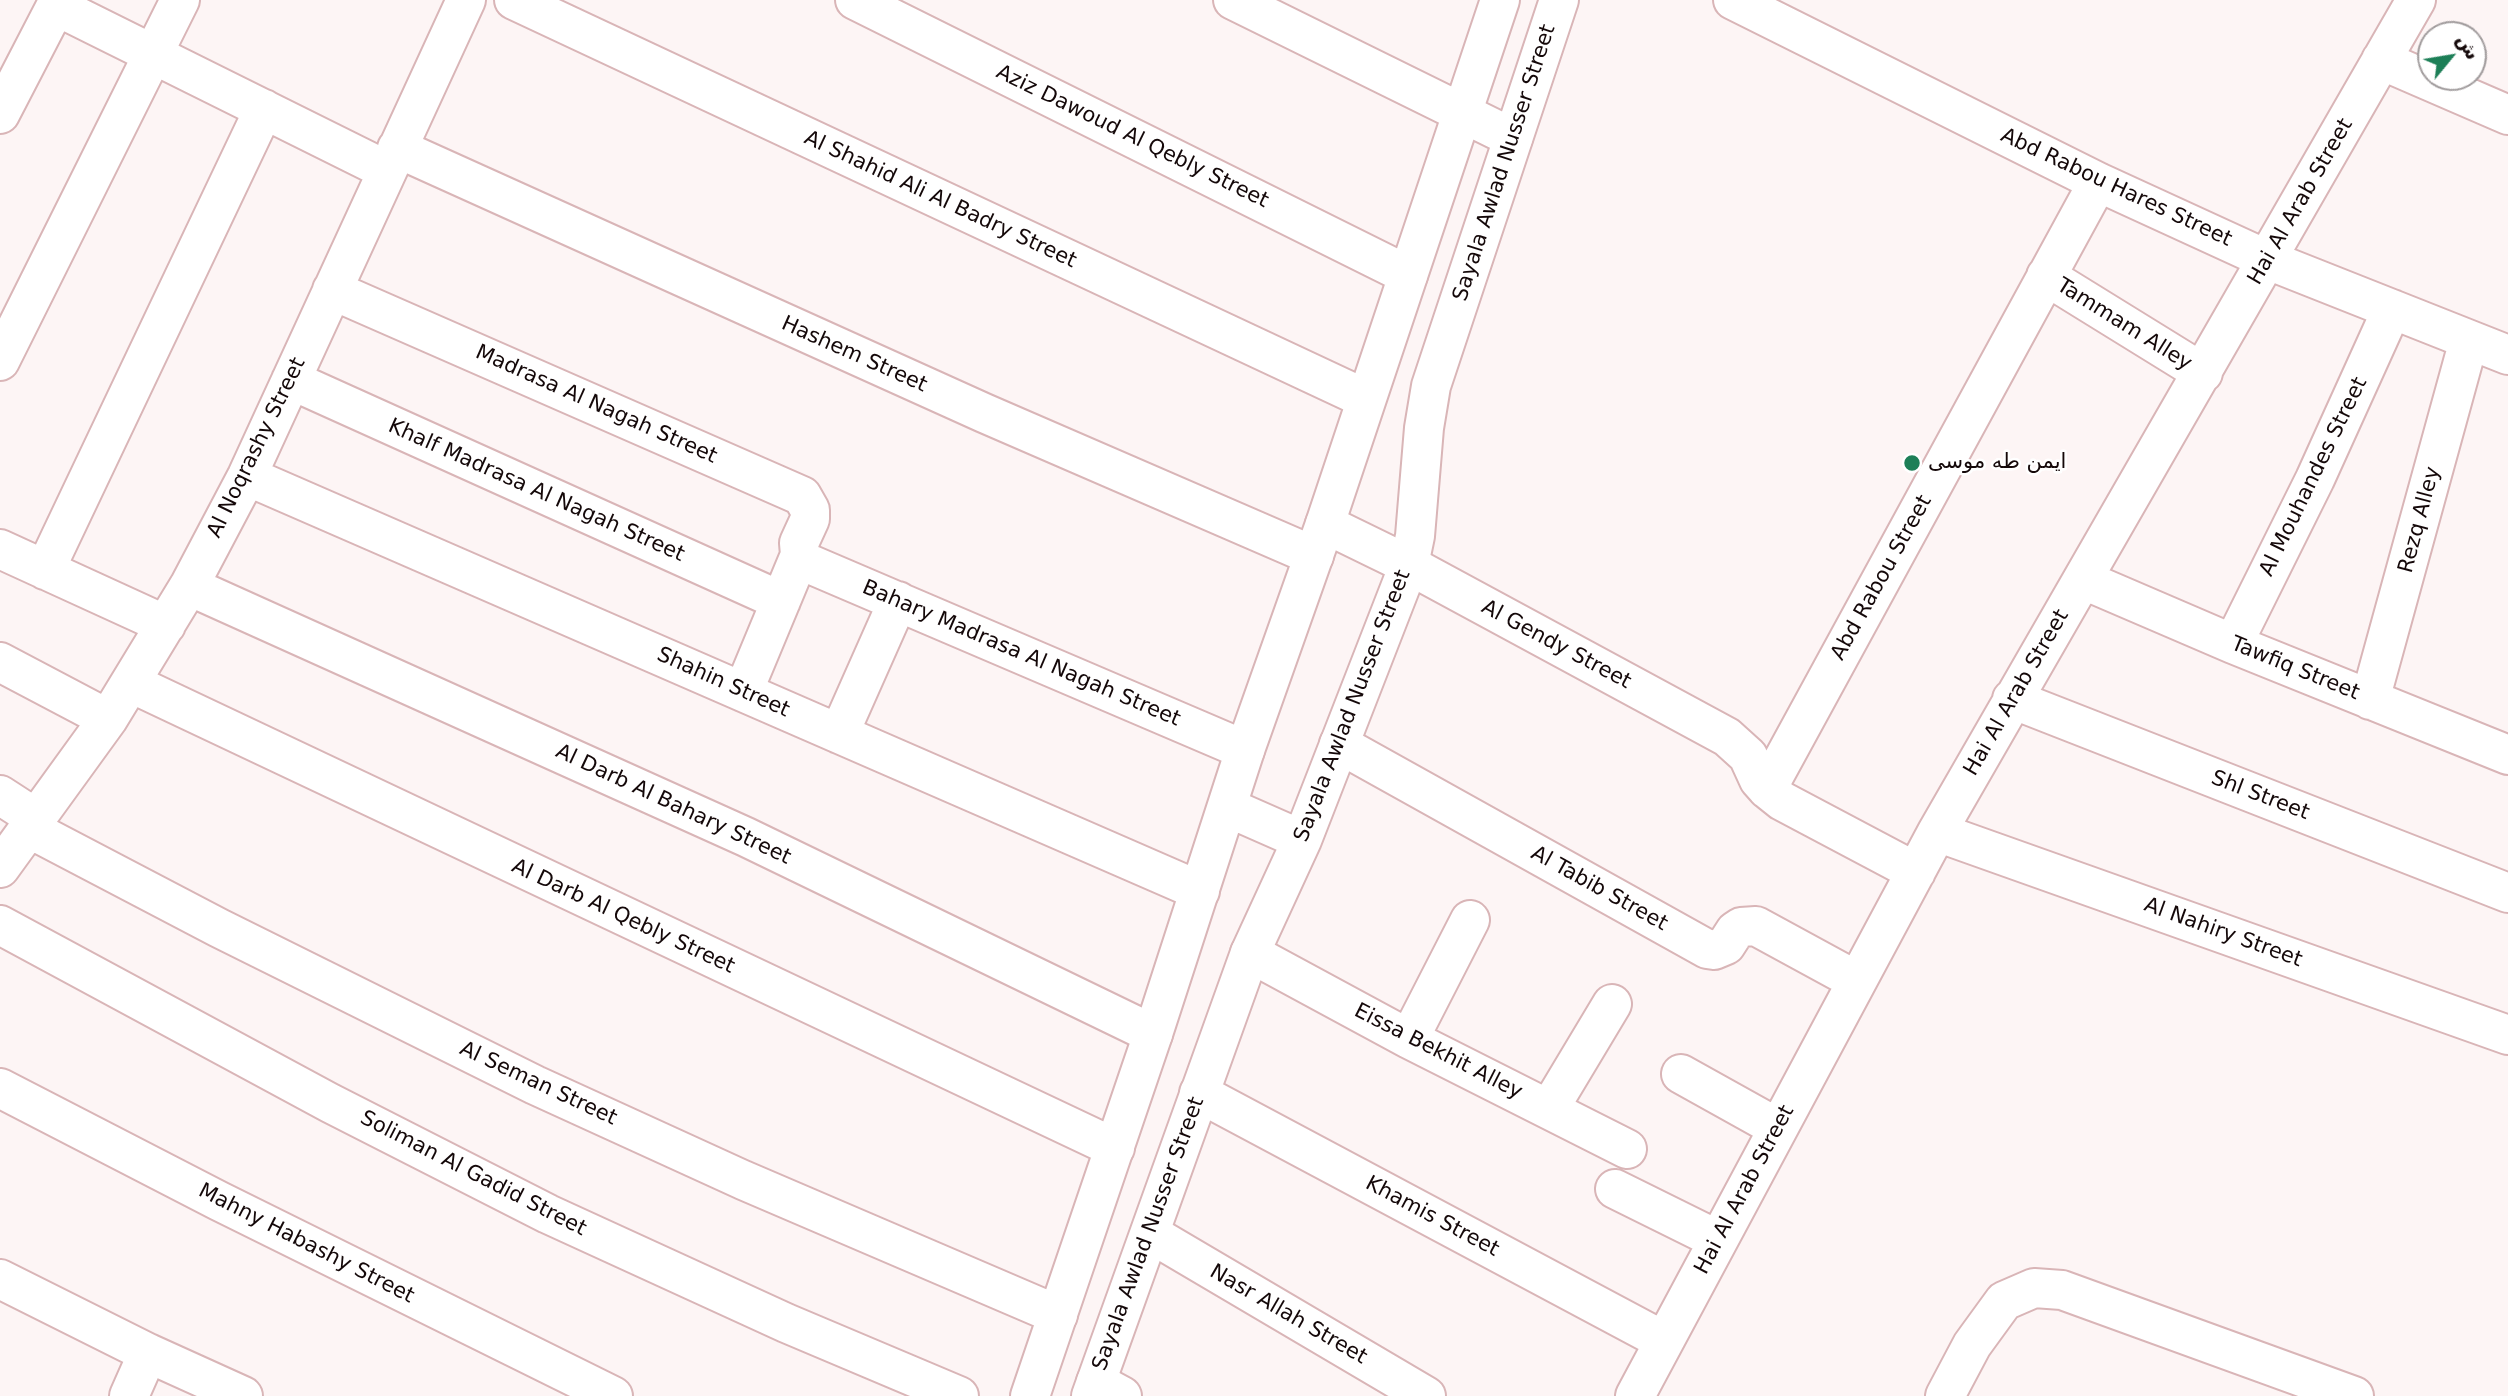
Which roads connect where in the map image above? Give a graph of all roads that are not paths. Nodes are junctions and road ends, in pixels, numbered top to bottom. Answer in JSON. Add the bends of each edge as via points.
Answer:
{"nodes":[{"id":1,"x":180,"y":0,"type":"edge"},
{"id":2,"x":466,"y":0,"type":"edge"},
{"id":3,"x":514,"y":0,"type":"edge"},
{"id":4,"x":855,"y":0,"type":"edge"},
{"id":5,"x":1233,"y":0,"type":"edge"},
{"id":6,"x":1500,"y":0,"type":"edge"},
{"id":7,"x":1559,"y":0,"type":"edge"},
{"id":8,"x":1733,"y":0,"type":"edge"},
{"id":9,"x":2416,"y":0,"type":"edge"},
{"id":10,"x":58,"y":3,"type":"edge"},
{"id":11,"x":153,"y":54,"type":"junction"},
{"id":12,"x":2381,"y":60,"type":"junction"},
{"id":13,"x":264,"y":109,"type":"junction"},
{"id":14,"x":0,"y":114,"type":"edge"},
{"id":15,"x":1462,"y":115,"type":"junction"},
{"id":16,"x":2508,"y":115,"type":"edge"},
{"id":17,"x":1513,"y":138,"type":"junction"},
{"id":18,"x":391,"y":159,"type":"junction"},
{"id":19,"x":2098,"y":182,"type":"junction"},
{"id":20,"x":2268,"y":260,"type":"junction"},
{"id":21,"x":1408,"y":275,"type":"junction"},
{"id":22,"x":2046,"y":276,"type":"junction"},
{"id":23,"x":332,"y":290,"type":"junction"},
{"id":24,"x":2392,"y":309,"type":"junction"},
{"id":25,"x":2469,"y":340,"type":"junction"},
{"id":26,"x":2508,"y":355,"type":"edge"},
{"id":27,"x":0,"y":361,"type":"edge"},
{"id":28,"x":2203,"y":373,"type":"junction"},
{"id":29,"x":291,"y":380,"type":"junction"},
{"id":30,"x":1366,"y":399,"type":"junction"},
{"id":31,"x":247,"y":476,"type":"junction"},
{"id":32,"x":1319,"y":540,"type":"junction"},
{"id":33,"x":0,"y":549,"type":"edge"},
{"id":34,"x":800,"y":555,"type":"junction"},
{"id":35,"x":1409,"y":565,"type":"junction"},
{"id":36,"x":45,"y":570,"type":"junction"},
{"id":37,"x":2084,"y":580,"type":"junction"},
{"id":38,"x":189,"y":586,"type":"junction"},
{"id":39,"x":781,"y":601,"type":"junction"},
{"id":40,"x":898,"y":601,"type":"junction"},
{"id":41,"x":166,"y":625,"type":"junction"},
{"id":42,"x":2233,"y":644,"type":"junction"},
{"id":43,"x":0,"y":662,"type":"edge"},
{"id":44,"x":131,"y":683,"type":"junction"},
{"id":45,"x":743,"y":692,"type":"junction"},
{"id":46,"x":2012,"y":699,"type":"junction"},
{"id":47,"x":2370,"y":700,"type":"junction"},
{"id":48,"x":108,"y":719,"type":"junction"},
{"id":49,"x":839,"y":734,"type":"junction"},
{"id":50,"x":1339,"y":744,"type":"junction"},
{"id":51,"x":1245,"y":750,"type":"junction"},
{"id":52,"x":2508,"y":755,"type":"edge"},
{"id":53,"x":1767,"y":789,"type":"junction"},
{"id":54,"x":0,"y":795,"type":"edge"},
{"id":55,"x":1227,"y":807,"type":"junction"},
{"id":56,"x":33,"y":824,"type":"junction"},
{"id":57,"x":1937,"y":832,"type":"junction"},
{"id":58,"x":1302,"y":840,"type":"junction"},
{"id":59,"x":0,"y":869,"type":"edge"},
{"id":60,"x":1916,"y":872,"type":"junction"},
{"id":61,"x":1200,"y":891,"type":"junction"},
{"id":62,"x":2508,"y":892,"type":"edge"},
{"id":63,"x":1470,"y":920,"type":"dead end"},
{"id":64,"x":0,"y":925,"type":"edge"},
{"id":65,"x":1250,"y":953,"type":"junction"},
{"id":66,"x":1857,"y":981,"type":"junction"},
{"id":67,"x":1612,"y":1004,"type":"dead end"},
{"id":68,"x":1153,"y":1034,"type":"junction"},
{"id":69,"x":2508,"y":1034,"type":"edge"},
{"id":70,"x":1409,"y":1039,"type":"junction"},
{"id":71,"x":1681,"y":1074,"type":"dead end"},
{"id":72,"x":0,"y":1088,"type":"edge"},
{"id":73,"x":1199,"y":1093,"type":"junction"},
{"id":74,"x":1549,"y":1109,"type":"junction"},
{"id":75,"x":1778,"y":1128,"type":"junction"},
{"id":76,"x":1115,"y":1148,"type":"junction"},
{"id":77,"x":1627,"y":1149,"type":"dead end"},
{"id":78,"x":1615,"y":1189,"type":"dead end"},
{"id":79,"x":1151,"y":1234,"type":"junction"},
{"id":80,"x":1718,"y":1240,"type":"junction"},
{"id":81,"x":0,"y":1279,"type":"edge"},
{"id":82,"x":1058,"y":1315,"type":"junction"},
{"id":83,"x":1664,"y":1341,"type":"junction"},
{"id":84,"x":148,"y":1353,"type":"junction"},
{"id":85,"x":1103,"y":1391,"type":"edge"},
{"id":86,"x":2347,"y":1395,"type":"edge"},
{"id":87,"x":129,"y":1396,"type":"edge"},
{"id":88,"x":243,"y":1396,"type":"edge"},
{"id":89,"x":613,"y":1396,"type":"edge"},
{"id":90,"x":959,"y":1396,"type":"edge"},
{"id":91,"x":1030,"y":1396,"type":"edge"},
{"id":92,"x":1426,"y":1396,"type":"edge"},
{"id":93,"x":1635,"y":1396,"type":"edge"},
{"id":94,"x":1945,"y":1396,"type":"edge"}],
"edges":[{"from":1,"to":11,"type":"street"},
{"from":2,"to":18,"type":"street","name":"Al Noqrashy Street"},
{"from":3,"to":30,"type":"street","name":"Al Shahid Ali Al Badry Street"},
{"from":4,"to":21,"type":"street","name":"Aziz Dawoud Al Qebly Street"},
{"from":5,"to":15,"type":"street"},
{"from":6,"to":15,"type":"street"},
{"from":7,"to":17,"type":"street","name":"Sayala Awlad Nusser Street"},
{"from":8,"to":19,"type":"street","name":"Abd Rabou Hares Street"},
{"from":9,"to":12,"type":"street","name":"Hai Al Arab Street"},
{"from":10,"to":11,"type":"street","name":"Hashem Street"},
{"from":10,"to":14,"type":"street"},
{"from":11,"to":13,"type":"street","name":"Hashem Street"},
{"from":11,"to":27,"type":"street"},
{"from":12,"to":16,"type":"street"},
{"from":12,"to":20,"type":"street","name":"Hai Al Arab Street"},
{"from":13,"to":18,"type":"street","name":"Hashem Street"},
{"from":13,"to":36,"type":"street"},
{"from":15,"to":17,"type":"street"},
{"from":15,"to":21,"type":"street"},
{"from":17,"to":35,"type":"street","name":"Sayala Awlad Nusser Street","via":[[1432,386]]},
{"from":18,"to":23,"type":"street","name":"Al Noqrashy Street"},
{"from":18,"to":32,"type":"street","name":"Hashem Street","via":[[972,408]]},
{"from":19,"to":20,"type":"street","name":"Abd Rabou Hares Street"},
{"from":19,"to":22,"type":"street","name":"Abd Rabou Street"},
{"from":20,"to":24,"type":"street","name":"Abd Rabou Hares Street"},
{"from":20,"to":28,"type":"street","name":"Hai Al Arab Street"},
{"from":21,"to":30,"type":"street"},
{"from":22,"to":28,"type":"street","name":"Tammam Alley"},
{"from":22,"to":53,"type":"street","name":"Abd Rabou Street"},
{"from":23,"to":29,"type":"street","name":"Al Noqrashy Street"},
{"from":23,"to":34,"type":"street","name":"Madrasa Al Nagah Street","via":[[795,492],[810,510],[799,543]]},
{"from":24,"to":25,"type":"street","name":"Abd Rabou Hares Street"},
{"from":24,"to":42,"type":"street","name":"Al Mouhandes Street"},
{"from":25,"to":26,"type":"street","name":"Abd Rabou Hares Street"},
{"from":25,"to":47,"type":"street","name":"Rezq Alley"},
{"from":28,"to":37,"type":"street","name":"Hai Al Arab Street"},
{"from":29,"to":31,"type":"street","name":"Al Noqrashy Street"},
{"from":29,"to":39,"type":"street","name":"Khalf Madrasa Al Nagah Street"},
{"from":30,"to":32,"type":"street"},
{"from":31,"to":38,"type":"street","name":"Al Noqrashy Street"},
{"from":31,"to":45,"type":"street","name":"Shahin Street"},
{"from":32,"to":35,"type":"street","name":"Al Gendy Street"},
{"from":32,"to":51,"type":"street"},
{"from":33,"to":36,"type":"street"},
{"from":34,"to":39,"type":"street"},
{"from":34,"to":40,"type":"street","name":"Bahary Madrasa Al Nagah Street","via":[[805,562]]},
{"from":35,"to":50,"type":"street","name":"Sayala Awlad Nusser Street"},
{"from":35,"to":53,"type":"street","name":"Al Gendy Street","via":[[1727,737],[1748,756]]},
{"from":36,"to":41,"type":"street"},
{"from":37,"to":42,"type":"street","name":"Tawfiq Street"},
{"from":37,"to":46,"type":"street","name":"Hai Al Arab Street"},
{"from":38,"to":41,"type":"street","name":"Al Noqrashy Street"},
{"from":38,"to":68,"type":"street","name":"Al Darb Al Bahary Street","via":[[746,837]]},
{"from":39,"to":45,"type":"street"},
{"from":40,"to":49,"type":"street"},
{"from":40,"to":51,"type":"street","name":"Bahary Madrasa Al Nagah Street"},
{"from":41,"to":44,"type":"street","name":"Al Noqrashy Street"},
{"from":42,"to":47,"type":"street","name":"Tawfiq Street"},
{"from":43,"to":48,"type":"street"},
{"from":44,"to":48,"type":"street","name":"Al Noqrashy Street"},
{"from":44,"to":76,"type":"street","name":"Al Darb Al Qebly Street"},
{"from":45,"to":49,"type":"street","name":"Shahin Street"},
{"from":46,"to":57,"type":"street","name":"Hai Al Arab Street"},
{"from":46,"to":62,"type":"street","name":"Shl Street"},
{"from":47,"to":52,"type":"street","name":"Tawfiq Street"},
{"from":48,"to":56,"type":"street","name":"Al Noqrashy Street"},
{"from":49,"to":61,"type":"street","name":"Shahin Street"},
{"from":50,"to":58,"type":"street","name":"Sayala Awlad Nusser Street"},
{"from":50,"to":66,"type":"street","name":"Al Tabib Street","via":[[1707,949],[1726,945],[1741,927],[1756,926]]},
{"from":51,"to":55,"type":"street"},
{"from":53,"to":60,"type":"street"},
{"from":54,"to":56,"type":"street","name":"Al Seman Street"},
{"from":55,"to":58,"type":"street"},
{"from":55,"to":61,"type":"street"},
{"from":56,"to":59,"type":"street","name":"Al Noqrashy Street"},
{"from":56,"to":82,"type":"street","name":"Al Seman Street","via":[[232,934],[535,1084],[743,1180]]},
{"from":57,"to":60,"type":"street","name":"Hai Al Arab Street"},
{"from":57,"to":69,"type":"street","name":"Al Nahiry Street"},
{"from":58,"to":65,"type":"street","name":"Sayala Awlad Nusser Street"},
{"from":60,"to":66,"type":"street","name":"Hai Al Arab Street"},
{"from":61,"to":68,"type":"street"},
{"from":63,"to":70,"type":"street"},
{"from":64,"to":90,"type":"street","name":"Soliman Al Gadid Street","via":[[548,1214]]},
{"from":65,"to":70,"type":"street","name":"Eissa Bekhit Alley"},
{"from":65,"to":73,"type":"street","name":"Sayala Awlad Nusser Street"},
{"from":66,"to":75,"type":"street","name":"Hai Al Arab Street"},
{"from":67,"to":74,"type":"street"},
{"from":68,"to":76,"type":"street"},
{"from":70,"to":74,"type":"street","name":"Eissa Bekhit Alley"},
{"from":71,"to":75,"type":"street"},
{"from":72,"to":89,"type":"street","name":"Mahny Habashy Street"},
{"from":73,"to":79,"type":"street","name":"Sayala Awlad Nusser Street"},
{"from":73,"to":83,"type":"street","name":"Khamis Street"},
{"from":74,"to":77,"type":"street","name":"Eissa Bekhit Alley"},
{"from":75,"to":80,"type":"street","name":"Hai Al Arab Street"},
{"from":76,"to":82,"type":"street"},
{"from":78,"to":80,"type":"street"},
{"from":79,"to":85,"type":"street","name":"Sayala Awlad Nusser Street"},
{"from":79,"to":92,"type":"street","name":"Nasr Allah Street"},
{"from":80,"to":83,"type":"street","name":"Hai Al Arab Street"},
{"from":81,"to":84,"type":"street"},
{"from":82,"to":91,"type":"street"},
{"from":83,"to":93,"type":"street","name":"Hai Al Arab Street"},
{"from":84,"to":87,"type":"street"},
{"from":84,"to":88,"type":"street"},
{"from":86,"to":94,"type":"street","via":[[2062,1290],[2034,1288],[2004,1301],[1972,1345]]}]}
